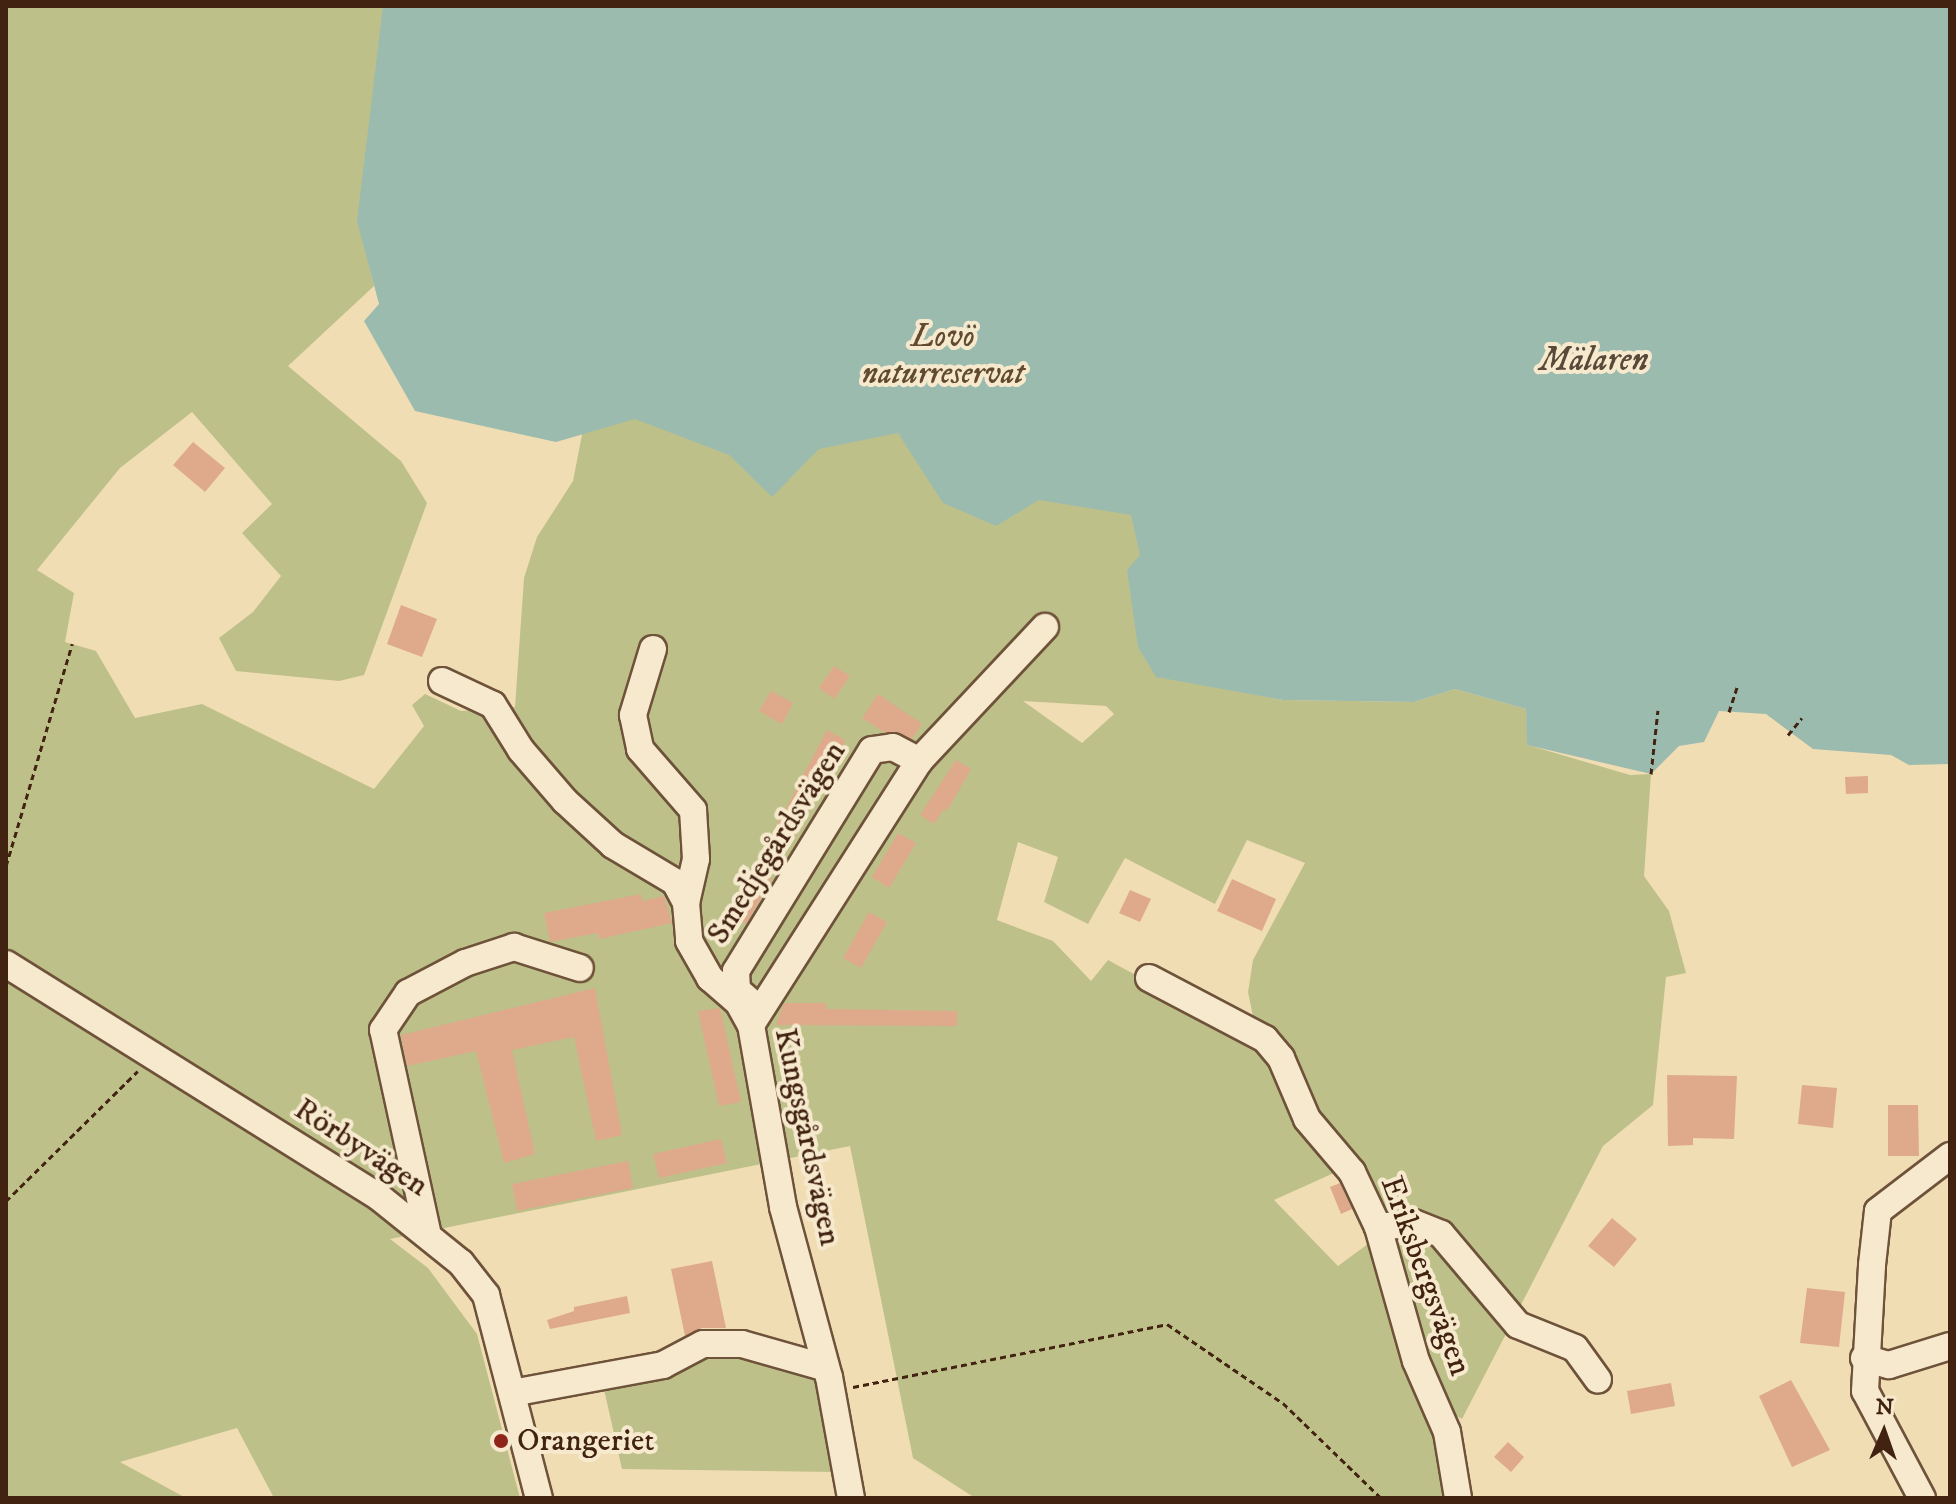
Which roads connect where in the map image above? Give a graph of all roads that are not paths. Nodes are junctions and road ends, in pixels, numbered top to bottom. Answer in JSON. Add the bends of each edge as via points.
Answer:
{"nodes":[{"id":1,"x":1045,"y":627,"type":"dead end"},
{"id":2,"x":653,"y":649,"type":"dead end"},
{"id":3,"x":442,"y":681,"type":"dead end"},
{"id":4,"x":919,"y":761,"type":"junction"},
{"id":5,"x":686,"y":903,"type":"junction"},
{"id":6,"x":6,"y":964,"type":"edge"},
{"id":7,"x":580,"y":968,"type":"dead end"},
{"id":8,"x":1149,"y":978,"type":"dead end"},
{"id":9,"x":754,"y":1017,"type":"junction"},
{"id":10,"x":1950,"y":1156,"type":"edge"},
{"id":11,"x":1378,"y":1227,"type":"junction"},
{"id":12,"x":427,"y":1231,"type":"junction"},
{"id":13,"x":1950,"y":1346,"type":"edge"},
{"id":14,"x":1864,"y":1358,"type":"junction"},
{"id":15,"x":829,"y":1379,"type":"junction"},
{"id":16,"x":1598,"y":1380,"type":"dead end"},
{"id":17,"x":512,"y":1393,"type":"junction"},
{"id":18,"x":539,"y":1498,"type":"edge"},
{"id":19,"x":851,"y":1498,"type":"edge"},
{"id":20,"x":1458,"y":1498,"type":"edge"},
{"id":21,"x":1922,"y":1498,"type":"edge"}],
"edges":[{"from":1,"to":4,"type":"street"},
{"from":2,"to":5,"type":"street","name":"Kungsgårdsvägen","via":[[633,715],[640,749],[693,810],[696,859]]},
{"from":3,"to":5,"type":"street","via":[[493,705],[521,750],[565,801],[613,845],[675,882]]},
{"from":4,"to":9,"type":"street"},
{"from":4,"to":9,"type":"street","name":"Smedjegårdsvägen","via":[[893,747],[872,750],[736,971],[737,990]]},
{"from":5,"to":9,"type":"street","name":"Kungsgårdsvägen","via":[[689,941],[710,978]]},
{"from":6,"to":12,"type":"street","name":"Rörbyvägen"},
{"from":7,"to":12,"type":"street","via":[[514,947],[465,963],[408,993],[383,1030]]},
{"from":8,"to":11,"type":"street","name":"Eriksbergsvägen","via":[[1265,1039],[1281,1058],[1307,1119],[1352,1172]]},
{"from":9,"to":15,"type":"street","name":"Kungsgårdsvägen","via":[[783,1207]]},
{"from":10,"to":14,"type":"street","via":[[1878,1211]]},
{"from":11,"to":16,"type":"street","via":[[1414,1223],[1441,1234],[1459,1249],[1518,1325],[1575,1348]]},
{"from":11,"to":20,"type":"street","name":"Eriksbergsvägen","via":[[1416,1361],[1451,1446]]},
{"from":12,"to":17,"type":"street","name":"Rörbyvägen","via":[[486,1295]]},
{"from":13,"to":14,"type":"street","via":[[1889,1365]]},
{"from":14,"to":21,"type":"street","via":[[1865,1391]]},
{"from":15,"to":17,"type":"street","via":[[742,1344],[703,1344],[663,1365]]},
{"from":15,"to":19,"type":"street","name":"Kungsgårdsvägen"},
{"from":17,"to":18,"type":"street","name":"Rörbyvägen"}]}
